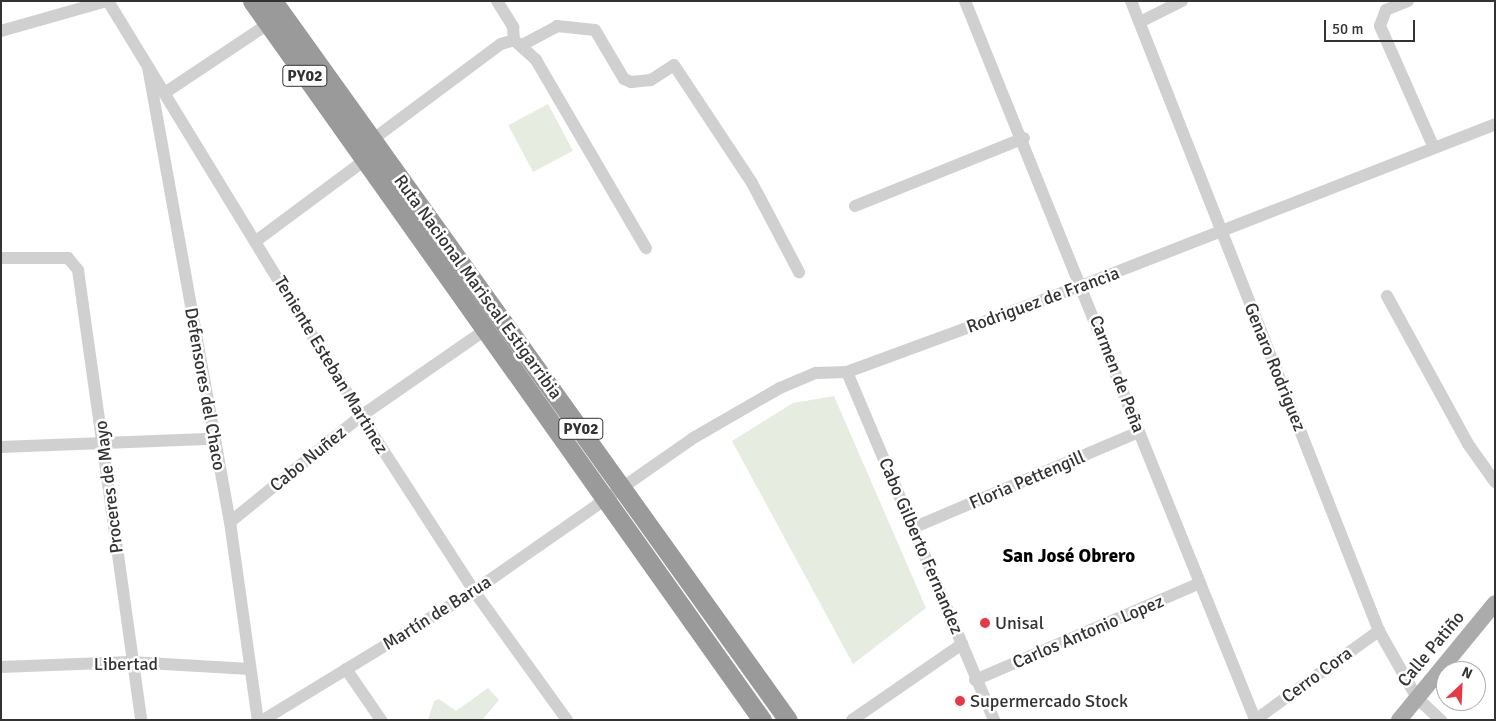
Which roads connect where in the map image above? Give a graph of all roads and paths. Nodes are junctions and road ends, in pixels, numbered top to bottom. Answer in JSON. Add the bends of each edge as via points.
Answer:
{"nodes":[{"id":1,"x":107,"y":1,"type":"edge"},
{"id":2,"x":252,"y":1,"type":"edge"},
{"id":3,"x":273,"y":1,"type":"edge"},
{"id":4,"x":497,"y":1,"type":"edge"},
{"id":5,"x":965,"y":1,"type":"edge"},
{"id":6,"x":1131,"y":1,"type":"edge"},
{"id":7,"x":1182,"y":1,"type":"edge"},
{"id":8,"x":1408,"y":1,"type":"edge"},
{"id":9,"x":1140,"y":22,"type":"junction"},
{"id":10,"x":268,"y":24,"type":"junction"},
{"id":11,"x":1,"y":31,"type":"edge"},
{"id":12,"x":518,"y":42,"type":"junction"},
{"id":13,"x":147,"y":60,"type":"junction"},
{"id":14,"x":166,"y":92,"type":"junction"},
{"id":15,"x":1495,"y":124,"type":"edge"},
{"id":16,"x":1024,"y":138,"type":"junction"},
{"id":17,"x":372,"y":140,"type":"junction"},
{"id":18,"x":1434,"y":148,"type":"junction"},
{"id":19,"x":365,"y":160,"type":"junction"},
{"id":20,"x":855,"y":206,"type":"dead end"},
{"id":21,"x":1222,"y":233,"type":"junction"},
{"id":22,"x":256,"y":241,"type":"junction"},
{"id":23,"x":646,"y":248,"type":"dead end"},
{"id":24,"x":1,"y":258,"type":"edge"},
{"id":25,"x":800,"y":272,"type":"dead end"},
{"id":26,"x":1083,"y":285,"type":"junction"},
{"id":27,"x":1387,"y":296,"type":"dead end"},
{"id":28,"x":485,"y":330,"type":"junction"},
{"id":29,"x":847,"y":372,"type":"junction"},
{"id":30,"x":361,"y":416,"type":"junction"},
{"id":31,"x":1139,"y":432,"type":"junction"},
{"id":32,"x":213,"y":439,"type":"junction"},
{"id":33,"x":105,"y":442,"type":"junction"},
{"id":34,"x":1,"y":447,"type":"edge"},
{"id":35,"x":1495,"y":482,"type":"edge"},
{"id":36,"x":623,"y":488,"type":"junction"},
{"id":37,"x":608,"y":500,"type":"junction"},
{"id":38,"x":230,"y":522,"type":"junction"},
{"id":39,"x":915,"y":527,"type":"junction"},
{"id":40,"x":1200,"y":584,"type":"junction"},
{"id":41,"x":474,"y":591,"type":"junction"},
{"id":42,"x":1495,"y":603,"type":"edge"},
{"id":43,"x":1378,"y":631,"type":"junction"},
{"id":44,"x":962,"y":644,"type":"junction"},
{"id":45,"x":130,"y":662,"type":"junction"},
{"id":46,"x":1,"y":667,"type":"edge"},
{"id":47,"x":250,"y":669,"type":"junction"},
{"id":48,"x":346,"y":669,"type":"junction"},
{"id":49,"x":975,"y":680,"type":"junction"},
{"id":50,"x":1417,"y":698,"type":"junction"},
{"id":51,"x":859,"y":718,"type":"edge"},
{"id":52,"x":141,"y":720,"type":"edge"},
{"id":53,"x":258,"y":720,"type":"edge"},
{"id":54,"x":263,"y":720,"type":"edge"},
{"id":55,"x":381,"y":720,"type":"edge"},
{"id":56,"x":567,"y":720,"type":"edge"},
{"id":57,"x":762,"y":720,"type":"edge"},
{"id":58,"x":788,"y":720,"type":"edge"},
{"id":59,"x":994,"y":720,"type":"edge"},
{"id":60,"x":1255,"y":720,"type":"edge"},
{"id":61,"x":1399,"y":720,"type":"edge"},
{"id":62,"x":1442,"y":720,"type":"edge"}],
"edges":[{"from":1,"to":11,"type":"street"},
{"from":1,"to":13,"type":"street","name":"Teniente Esteban Martinez"},
{"from":2,"to":10,"type":"highway","name":"Ruta Nacional Mariscal Estigarribia","number":"PY02"},
{"from":3,"to":17,"type":"highway","name":"Ruta Nacional Mariscal Estigarribia","number":"PY02"},
{"from":4,"to":12,"type":"street"},
{"from":5,"to":16,"type":"street","name":"Carmen de Peña"},
{"from":6,"to":9,"type":"street","name":"Genaro Rodriguez"},
{"from":7,"to":9,"type":"street"},
{"from":8,"to":18,"type":"street","via":[[1386,10],[1380,26]]},
{"from":9,"to":21,"type":"street","name":"Genaro Rodriguez"},
{"from":10,"to":14,"type":"street"},
{"from":10,"to":19,"type":"highway","name":"Ruta Nacional Mariscal Estigarribia","number":"PY02"},
{"from":12,"to":17,"type":"street","via":[[502,44]]},
{"from":12,"to":23,"type":"street","via":[[536,60]]},
{"from":12,"to":25,"type":"street","via":[[557,26],[595,30],[624,79],[631,82],[651,80],[674,66],[752,183]]},
{"from":13,"to":14,"type":"street","name":"Teniente Esteban Martinez"},
{"from":13,"to":32,"type":"street","name":"Defensores del Chaco"},
{"from":14,"to":22,"type":"street","name":"Teniente Esteban Martinez"},
{"from":15,"to":18,"type":"street","name":"Rodriguez de Francia"},
{"from":16,"to":20,"type":"street"},
{"from":16,"to":26,"type":"street","name":"Carmen de Peña"},
{"from":17,"to":36,"type":"highway","name":"Ruta Nacional Mariscal Estigarribia","number":"PY02"},
{"from":18,"to":21,"type":"street","name":"Rodriguez de Francia"},
{"from":19,"to":22,"type":"street"},
{"from":19,"to":28,"type":"highway","name":"Ruta Nacional Mariscal Estigarribia","number":"PY02"},
{"from":21,"to":26,"type":"street","name":"Rodriguez de Francia"},
{"from":21,"to":43,"type":"street","name":"Genaro Rodriguez"},
{"from":22,"to":30,"type":"street","name":"Teniente Esteban Martinez"},
{"from":24,"to":33,"type":"street","name":"Proceres de Mayo","via":[[68,258],[78,270]]},
{"from":26,"to":29,"type":"street","name":"Rodriguez de Francia"},
{"from":26,"to":31,"type":"street","name":"Carmen de Peña"},
{"from":27,"to":35,"type":"street","via":[[1468,444]]},
{"from":28,"to":30,"type":"street","name":"Cabo Nuñez"},
{"from":28,"to":37,"type":"highway","name":"Ruta Nacional Mariscal Estigarribia","number":"PY02"},
{"from":29,"to":36,"type":"street","name":"Rodriguez de Francia","via":[[816,373],[736,410]]},
{"from":29,"to":39,"type":"street","name":"Cabo Gilberto Fernandez"},
{"from":30,"to":38,"type":"street","name":"Cabo Nuñez"},
{"from":30,"to":41,"type":"street","name":"Teniente Esteban Martinez"},
{"from":31,"to":39,"type":"street","name":"Floria Pettengill"},
{"from":31,"to":40,"type":"street","name":"Carmen de Peña"},
{"from":32,"to":33,"type":"street"},
{"from":32,"to":38,"type":"street","name":"Defensores del Chaco"},
{"from":33,"to":34,"type":"street"},
{"from":33,"to":45,"type":"street","name":"Proceres de Mayo"},
{"from":36,"to":37,"type":"street","name":"Rodriguez de Francia"},
{"from":36,"to":58,"type":"highway","name":"Ruta Nacional Mariscal Estigarribia","number":"PY02"},
{"from":37,"to":41,"type":"street","name":"Martín de Barua"},
{"from":37,"to":57,"type":"highway","name":"Ruta Nacional Mariscal Estigarribia","number":"PY02"},
{"from":38,"to":47,"type":"street","name":"Defensores del Chaco"},
{"from":39,"to":44,"type":"street","name":"Cabo Gilberto Fernandez"},
{"from":40,"to":49,"type":"street","name":"Carlos Antonio Lopez"},
{"from":40,"to":60,"type":"street","name":"Carmen de Peña"},
{"from":41,"to":48,"type":"street","name":"Martín de Barua"},
{"from":41,"to":56,"type":"street","name":"Teniente Esteban Martinez"},
{"from":42,"to":50,"type":"main road","name":"Calle Patiño"},
{"from":43,"to":50,"type":"street","name":"Genaro Rodriguez"},
{"from":43,"to":60,"type":"street","name":"Cerro Cora"},
{"from":44,"to":49,"type":"street","name":"Cabo Gilberto Fernandez"},
{"from":44,"to":51,"type":"street"},
{"from":45,"to":46,"type":"street","name":"Libertad"},
{"from":45,"to":47,"type":"street","name":"Libertad"},
{"from":45,"to":52,"type":"street","name":"Proceres de Mayo"},
{"from":47,"to":53,"type":"street","name":"Defensores del Chaco"},
{"from":48,"to":54,"type":"street","name":"Martín de Barua"},
{"from":48,"to":55,"type":"street"},
{"from":49,"to":59,"type":"street","name":"Cabo Gilberto Fernandez"},
{"from":50,"to":61,"type":"main road","name":"Calle Patiño"},
{"from":50,"to":62,"type":"street","name":"Genaro Rodriguez"}]}
